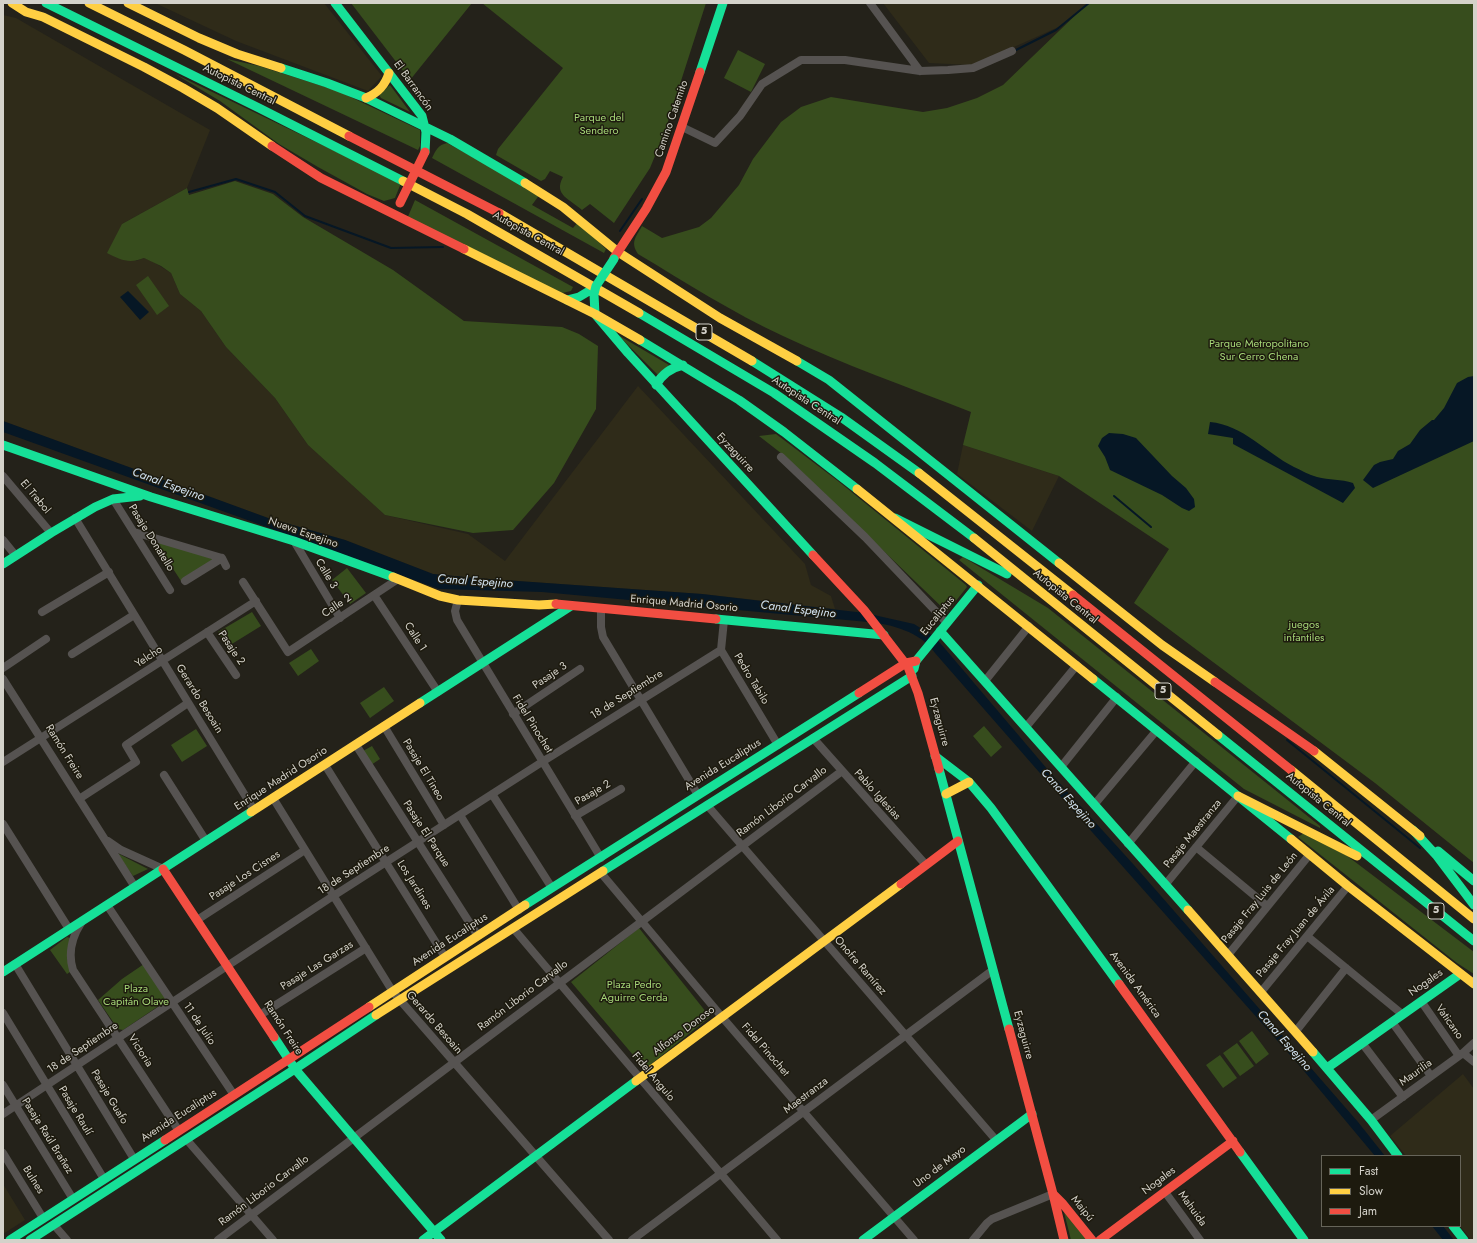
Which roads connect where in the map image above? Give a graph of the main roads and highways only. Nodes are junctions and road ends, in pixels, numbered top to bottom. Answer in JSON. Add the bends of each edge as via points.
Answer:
{"nodes":[{"id":1,"x":12,"y":3,"type":"edge"},
{"id":2,"x":22,"y":3,"type":"edge"},
{"id":3,"x":46,"y":3,"type":"edge"},
{"id":4,"x":89,"y":3,"type":"edge"},
{"id":5,"x":128,"y":3,"type":"edge"},
{"id":6,"x":336,"y":3,"type":"edge"},
{"id":7,"x":724,"y":3,"type":"edge"},
{"id":8,"x":43,"y":17,"type":"junction"},
{"id":9,"x":389,"y":72,"type":"junction"},
{"id":10,"x":366,"y":98,"type":"junction"},
{"id":11,"x":425,"y":126,"type":"junction"},
{"id":12,"x":450,"y":139,"type":"junction"},
{"id":13,"x":427,"y":147,"type":"junction"},
{"id":14,"x":395,"y":215,"type":"junction"},
{"id":15,"x":629,"y":236,"type":"junction"},
{"id":16,"x":604,"y":241,"type":"junction"},
{"id":17,"x":616,"y":255,"type":"junction"},
{"id":18,"x":542,"y":288,"type":"junction"},
{"id":19,"x":593,"y":290,"type":"junction"},
{"id":20,"x":567,"y":300,"type":"junction"},
{"id":21,"x":595,"y":314,"type":"junction"},
{"id":22,"x":628,"y":353,"type":"junction"},
{"id":23,"x":683,"y":365,"type":"junction"},
{"id":24,"x":656,"y":385,"type":"junction"},
{"id":25,"x":4,"y":447,"type":"edge"},
{"id":26,"x":107,"y":487,"type":"junction"},
{"id":27,"x":151,"y":497,"type":"junction"},
{"id":28,"x":113,"y":499,"type":"junction"},
{"id":29,"x":95,"y":507,"type":"junction"},
{"id":30,"x":895,"y":518,"type":"junction"},
{"id":31,"x":3,"y":564,"type":"edge"},
{"id":32,"x":978,"y":585,"type":"junction"},
{"id":33,"x":1049,"y":599,"type":"junction"},
{"id":34,"x":539,"y":605,"type":"junction"},
{"id":35,"x":571,"y":606,"type":"junction"},
{"id":36,"x":601,"y":608,"type":"joint"},
{"id":37,"x":558,"y":614,"type":"junction"},
{"id":38,"x":939,"y":634,"type":"junction"},
{"id":39,"x":884,"y":635,"type":"junction"},
{"id":40,"x":916,"y":661,"type":"junction"},
{"id":41,"x":906,"y":663,"type":"junction"},
{"id":42,"x":912,"y":676,"type":"junction"},
{"id":43,"x":935,"y":756,"type":"junction"},
{"id":44,"x":969,"y":782,"type":"junction"},
{"id":45,"x":946,"y":794,"type":"junction"},
{"id":46,"x":1238,"y":796,"type":"junction"},
{"id":47,"x":1413,"y":830,"type":"junction"},
{"id":48,"x":958,"y":841,"type":"junction"},
{"id":49,"x":163,"y":868,"type":"junction"},
{"id":50,"x":1398,"y":880,"type":"junction"},
{"id":51,"x":1474,"y":881,"type":"edge"},
{"id":52,"x":1474,"y":905,"type":"edge"},
{"id":53,"x":1474,"y":919,"type":"edge"},
{"id":54,"x":1474,"y":941,"type":"edge"},
{"id":55,"x":4,"y":969,"type":"edge"},
{"id":56,"x":1460,"y":974,"type":"junction"},
{"id":57,"x":1473,"y":984,"type":"edge"},
{"id":58,"x":397,"y":996,"type":"junction"},
{"id":59,"x":289,"y":1059,"type":"junction"},
{"id":60,"x":1327,"y":1068,"type":"junction"},
{"id":61,"x":295,"y":1069,"type":"junction"},
{"id":62,"x":1032,"y":1114,"type":"junction"},
{"id":63,"x":1233,"y":1142,"type":"junction"},
{"id":64,"x":152,"y":1148,"type":"junction"},
{"id":65,"x":1397,"y":1155,"type":"edge"},
{"id":66,"x":158,"y":1158,"type":"junction"},
{"id":67,"x":1053,"y":1194,"type":"junction"},
{"id":68,"x":1454,"y":1227,"type":"edge"},
{"id":69,"x":434,"y":1232,"type":"junction"},
{"id":70,"x":10,"y":1240,"type":"edge"},
{"id":71,"x":30,"y":1240,"type":"edge"},
{"id":72,"x":423,"y":1240,"type":"edge"},
{"id":73,"x":441,"y":1240,"type":"edge"},
{"id":74,"x":863,"y":1240,"type":"edge"},
{"id":75,"x":1064,"y":1240,"type":"edge"},
{"id":76,"x":1092,"y":1240,"type":"edge"},
{"id":77,"x":1100,"y":1240,"type":"edge"},
{"id":78,"x":1304,"y":1240,"type":"edge"},
{"id":79,"x":1464,"y":1240,"type":"edge"}],
"edges":[{"from":1,"to":8,"type":"main road"},
{"from":2,"to":8,"type":"main road"},
{"from":3,"to":33,"type":"main road","name":"Autopista Central","number":"5","via":[[467,214],[568,271],[802,412],[952,521]]},
{"from":4,"to":53,"type":"main road","name":"Autopista Central","number":"5","via":[[520,225],[735,350],[841,417],[977,518]]},
{"from":5,"to":10,"type":"main road","via":[[237,54]]},
{"from":6,"to":9,"type":"main road","name":"El Barrancón"},
{"from":7,"to":15,"type":"main road","name":"Camino Catemito","via":[[666,172]]},
{"from":8,"to":14,"type":"main road","via":[[190,91],[302,167]]},
{"from":9,"to":10,"type":"main road","via":[[382,88]]},
{"from":9,"to":11,"type":"main road","name":"El Barrancón","via":[[422,116]]},
{"from":10,"to":11,"type":"main road"},
{"from":11,"to":12,"type":"main road"},
{"from":11,"to":13,"type":"main road","name":"El Barrancón"},
{"from":12,"to":13,"type":"main road"},
{"from":12,"to":16,"type":"main road","via":[[544,194]]},
{"from":13,"to":14,"type":"main road","name":"El Barrancón","bridge":true},
{"from":14,"to":18,"type":"main road"},
{"from":15,"to":16,"type":"main road","via":[[617,241]]},
{"from":15,"to":17,"type":"main road","name":"Camino Catemito"},
{"from":16,"to":17,"type":"main road"},
{"from":17,"to":19,"type":"main road","name":"Camino Catemito","bridge":true},
{"from":17,"to":47,"type":"main road","via":[[829,380],[1162,645],[1300,742]]},
{"from":18,"to":20,"type":"main road"},
{"from":18,"to":22,"type":"main road","via":[[588,320]]},
{"from":19,"to":20,"type":"main road"},
{"from":19,"to":21,"type":"main road"},
{"from":20,"to":21,"type":"main road"},
{"from":21,"to":22,"type":"main road","name":"Eyzaguirre"},
{"from":21,"to":23,"type":"main road"},
{"from":22,"to":24,"type":"main road","name":"Eyzaguirre"},
{"from":23,"to":24,"type":"main road","via":[[667,371]]},
{"from":23,"to":30,"type":"main road","via":[[784,432]]},
{"from":24,"to":39,"type":"main road","name":"Eyzaguirre","via":[[864,610]]},
{"from":25,"to":26,"type":"main road","name":"Nueva Espejino"},
{"from":26,"to":27,"type":"main road","name":"Nueva Espejino"},
{"from":26,"to":28,"type":"main road","via":[[114,488]]},
{"from":26,"to":29,"type":"main road"},
{"from":27,"to":28,"type":"main road","via":[[130,496]]},
{"from":27,"to":34,"type":"main road","name":"Nueva Espejino","via":[[294,541],[440,596],[458,600]]},
{"from":28,"to":29,"type":"main road"},
{"from":29,"to":31,"type":"main road"},
{"from":30,"to":32,"type":"main road"},
{"from":30,"to":33,"type":"main road","via":[[994,567]]},
{"from":32,"to":38,"type":"main road","name":"Eucaliptus"},
{"from":32,"to":46,"type":"main road"},
{"from":33,"to":50,"type":"main road","name":"Autopista Central","number":"5"},
{"from":34,"to":35,"type":"main road","name":"Nueva Espejino"},
{"from":34,"to":37,"type":"main road"},
{"from":35,"to":36,"type":"main road","name":"Nueva Espejino"},
{"from":35,"to":37,"type":"main road","name":"Enrique Madrid Osorio"},
{"from":36,"to":39,"type":"main road","name":"Enrique Madrid Osorio"},
{"from":37,"to":49,"type":"main road","name":"Enrique Madrid Osorio"},
{"from":38,"to":40,"type":"main road","name":"Eucaliptus"},
{"from":38,"to":60,"type":"main road","via":[[985,681]]},
{"from":39,"to":41,"type":"main road","name":"Eyzaguirre"},
{"from":40,"to":41,"type":"main road"},
{"from":40,"to":42,"type":"main road","name":"Eucaliptus"},
{"from":41,"to":42,"type":"main road","name":"Eyzaguirre"},
{"from":41,"to":58,"type":"main road","name":"Avenida Eucaliptus","via":[[445,957]]},
{"from":42,"to":43,"type":"main road","name":"Eyzaguirre"},
{"from":42,"to":58,"type":"main road","name":"Avenida Eucaliptus","via":[[513,928]]},
{"from":43,"to":44,"type":"main road","name":"Avenida América"},
{"from":43,"to":45,"type":"main road","name":"Eyzaguirre"},
{"from":44,"to":45,"type":"main road"},
{"from":44,"to":63,"type":"main road","name":"Avenida América","via":[[996,814]]},
{"from":45,"to":48,"type":"main road","name":"Eyzaguirre"},
{"from":46,"to":50,"type":"main road","via":[[1340,847]]},
{"from":46,"to":56,"type":"main road"},
{"from":47,"to":51,"type":"main road"},
{"from":47,"to":52,"type":"main road","via":[[1437,856]]},
{"from":48,"to":62,"type":"main road","name":"Eyzaguirre"},
{"from":48,"to":69,"type":"main road","name":"Alfonso Donoso"},
{"from":49,"to":55,"type":"main road","name":"Enrique Madrid Osorio"},
{"from":49,"to":59,"type":"main road","name":"Ramón Freire"},
{"from":50,"to":54,"type":"main road","name":"Autopista Central","number":"5"},
{"from":56,"to":57,"type":"main road"},
{"from":56,"to":60,"type":"main road","name":"Nogales"},
{"from":58,"to":59,"type":"main road","name":"Avenida Eucaliptus"},
{"from":58,"to":61,"type":"main road","name":"Avenida Eucaliptus"},
{"from":59,"to":61,"type":"main road","name":"Ramón Freire"},
{"from":59,"to":64,"type":"main road","name":"Avenida Eucaliptus"},
{"from":60,"to":65,"type":"main road"},
{"from":61,"to":66,"type":"main road","name":"Avenida Eucaliptus"},
{"from":61,"to":69,"type":"main road","name":"Ramón Freire"},
{"from":62,"to":67,"type":"main road","name":"Eyzaguirre"},
{"from":62,"to":74,"type":"main road","name":"Uno de Mayo"},
{"from":63,"to":77,"type":"main road","name":"Nogales"},
{"from":63,"to":78,"type":"main road","name":"Avenida América"},
{"from":64,"to":66,"type":"main road","via":[[157,1152]]},
{"from":64,"to":70,"type":"main road","name":"Avenida Eucaliptus"},
{"from":66,"to":71,"type":"main road","name":"Avenida Eucaliptus"},
{"from":67,"to":75,"type":"main road","name":"Eyzaguirre"},
{"from":67,"to":76,"type":"main road","name":"Maipú"},
{"from":68,"to":79,"type":"main road"},
{"from":69,"to":72,"type":"main road","name":"Alfonso Donoso"},
{"from":69,"to":73,"type":"main road","name":"Ramón Freire"}]}
